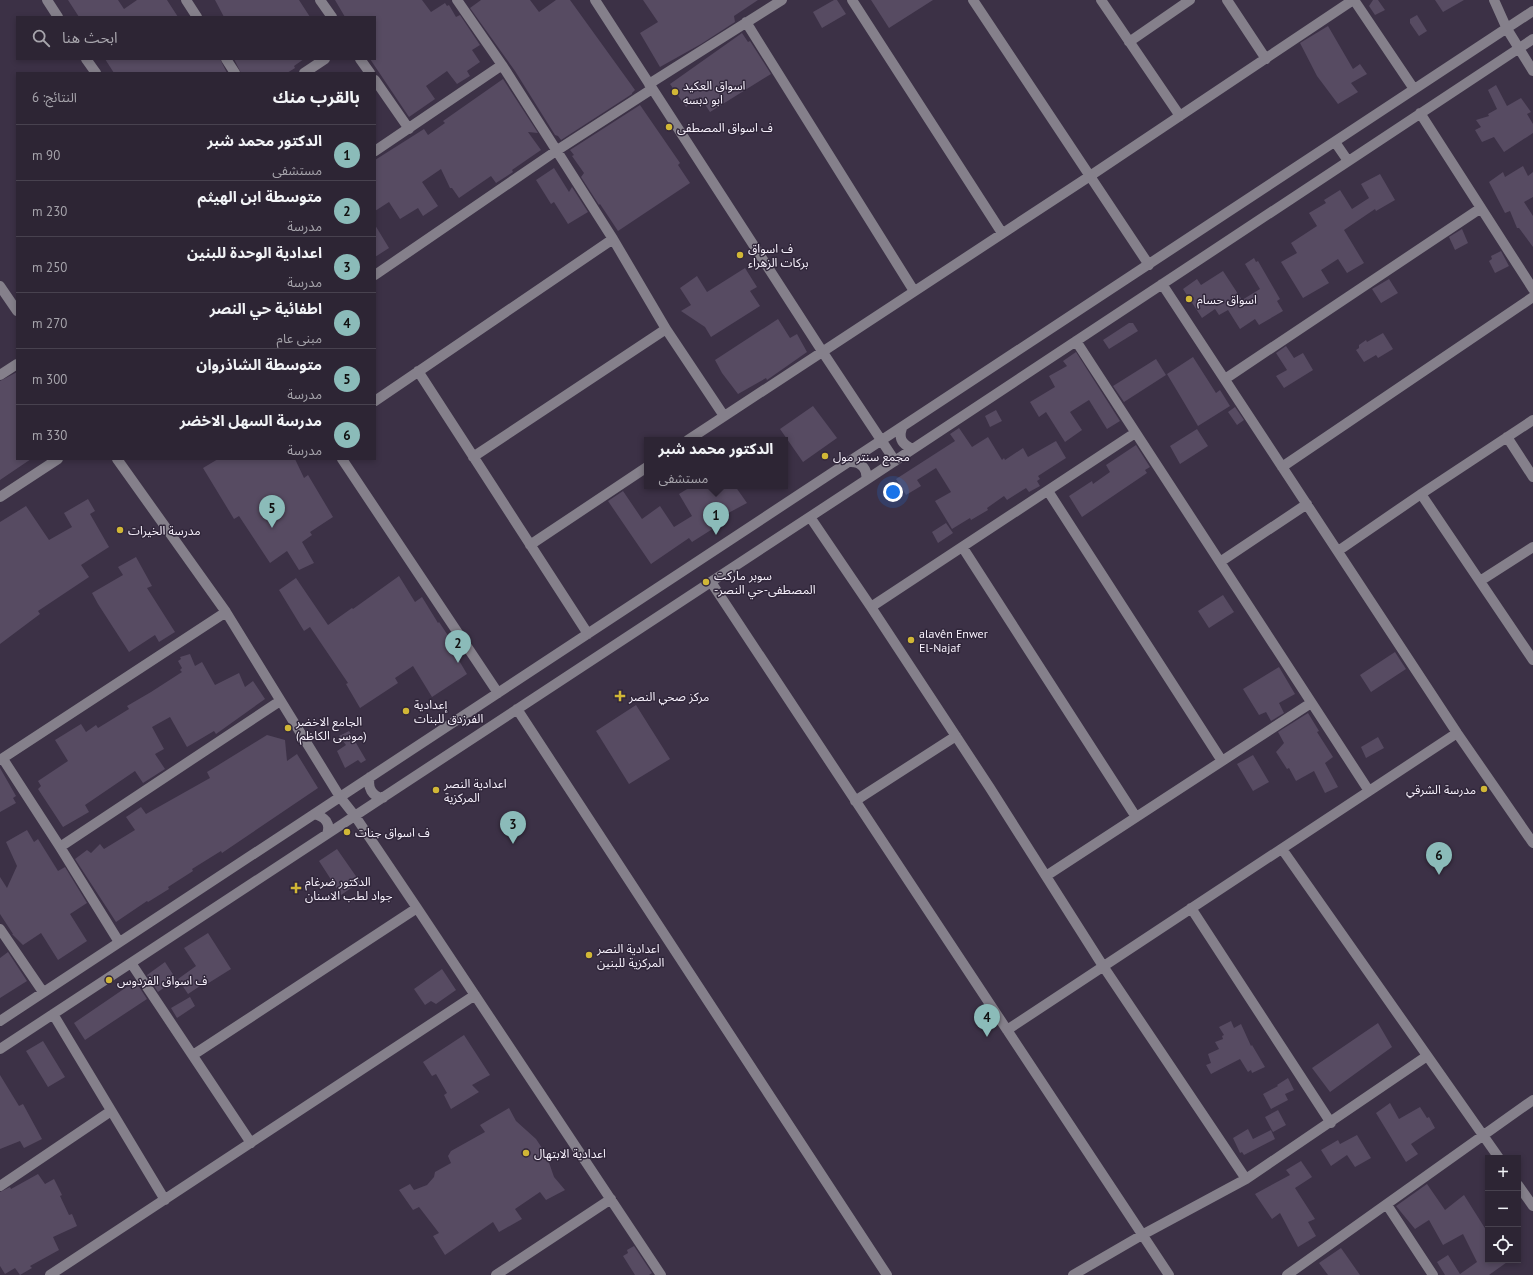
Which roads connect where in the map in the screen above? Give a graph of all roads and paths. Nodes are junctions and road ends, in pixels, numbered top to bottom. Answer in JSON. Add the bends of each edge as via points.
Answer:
{"nodes":[{"id":1,"x":47,"y":0,"type":"edge"},
{"id":2,"x":186,"y":0,"type":"edge"},
{"id":3,"x":320,"y":0,"type":"edge"},
{"id":4,"x":457,"y":0,"type":"edge"},
{"id":5,"x":595,"y":0,"type":"edge"},
{"id":6,"x":782,"y":0,"type":"edge"},
{"id":7,"x":852,"y":0,"type":"edge"},
{"id":8,"x":973,"y":0,"type":"edge"},
{"id":9,"x":1101,"y":0,"type":"edge"},
{"id":10,"x":1190,"y":0,"type":"edge"},
{"id":11,"x":1227,"y":0,"type":"edge"},
{"id":12,"x":1354,"y":0,"type":"edge"},
{"id":13,"x":1494,"y":0,"type":"edge"},
{"id":14,"x":1533,"y":11,"type":"edge"},
{"id":15,"x":57,"y":16,"type":"edge"},
{"id":16,"x":197,"y":16,"type":"edge"},
{"id":17,"x":331,"y":16,"type":"edge"},
{"id":18,"x":746,"y":22,"type":"junction"},
{"id":19,"x":1507,"y":29,"type":"junction"},
{"id":20,"x":1533,"y":39,"type":"edge"},
{"id":21,"x":1129,"y":42,"type":"junction"},
{"id":22,"x":1518,"y":49,"type":"junction"},
{"id":23,"x":1266,"y":59,"type":"junction"},
{"id":24,"x":87,"y":60,"type":"edge"},
{"id":25,"x":227,"y":60,"type":"edge"},
{"id":26,"x":324,"y":60,"type":"edge"},
{"id":27,"x":361,"y":60,"type":"edge"},
{"id":28,"x":502,"y":65,"type":"junction"},
{"id":29,"x":1533,"y":71,"type":"edge"},
{"id":30,"x":95,"y":72,"type":"edge"},
{"id":31,"x":234,"y":72,"type":"edge"},
{"id":32,"x":306,"y":72,"type":"edge"},
{"id":33,"x":369,"y":72,"type":"edge"},
{"id":34,"x":376,"y":81,"type":"edge"},
{"id":35,"x":650,"y":86,"type":"junction"},
{"id":36,"x":1414,"y":89,"type":"junction"},
{"id":37,"x":1420,"y":113,"type":"junction"},
{"id":38,"x":1180,"y":116,"type":"junction"},
{"id":39,"x":409,"y":129,"type":"junction"},
{"id":40,"x":1335,"y":142,"type":"junction"},
{"id":41,"x":376,"y":150,"type":"edge"},
{"id":42,"x":556,"y":151,"type":"junction"},
{"id":43,"x":1348,"y":161,"type":"junction"},
{"id":44,"x":1090,"y":176,"type":"junction"},
{"id":45,"x":1481,"y":208,"type":"junction"},
{"id":46,"x":1002,"y":233,"type":"junction"},
{"id":47,"x":613,"y":239,"type":"junction"},
{"id":48,"x":1149,"y":265,"type":"junction"},
{"id":49,"x":376,"y":274,"type":"edge"},
{"id":50,"x":1162,"y":284,"type":"junction"},
{"id":51,"x":0,"y":286,"type":"edge"},
{"id":52,"x":1533,"y":289,"type":"edge"},
{"id":53,"x":914,"y":291,"type":"junction"},
{"id":54,"x":1533,"y":297,"type":"edge"},
{"id":55,"x":16,"y":310,"type":"edge"},
{"id":56,"x":666,"y":329,"type":"junction"},
{"id":57,"x":1076,"y":341,"type":"junction"},
{"id":58,"x":822,"y":351,"type":"junction"},
{"id":59,"x":16,"y":365,"type":"edge"},
{"id":60,"x":418,"y":371,"type":"junction"},
{"id":61,"x":0,"y":375,"type":"edge"},
{"id":62,"x":1225,"y":379,"type":"junction"},
{"id":63,"x":376,"y":400,"type":"edge"},
{"id":64,"x":724,"y":416,"type":"junction"},
{"id":65,"x":1533,"y":420,"type":"edge"},
{"id":66,"x":902,"y":428,"type":"junction"},
{"id":67,"x":1135,"y":433,"type":"junction"},
{"id":68,"x":692,"y":437,"type":"edge"},
{"id":69,"x":1507,"y":437,"type":"junction"},
{"id":70,"x":882,"y":441,"type":"junction"},
{"id":71,"x":913,"y":449,"type":"junction"},
{"id":72,"x":473,"y":457,"type":"junction"},
{"id":73,"x":56,"y":460,"type":"edge"},
{"id":74,"x":118,"y":460,"type":"edge"},
{"id":75,"x":343,"y":460,"type":"edge"},
{"id":76,"x":895,"y":461,"type":"junction"},
{"id":77,"x":851,"y":462,"type":"junction"},
{"id":78,"x":1282,"y":467,"type":"junction"},
{"id":79,"x":644,"y":469,"type":"edge"},
{"id":80,"x":1533,"y":477,"type":"edge"},
{"id":81,"x":866,"y":480,"type":"junction"},
{"id":82,"x":1048,"y":491,"type":"junction"},
{"id":83,"x":1421,"y":494,"type":"junction"},
{"id":84,"x":0,"y":497,"type":"edge"},
{"id":85,"x":1307,"y":504,"type":"junction"},
{"id":86,"x":810,"y":517,"type":"junction"},
{"id":87,"x":530,"y":545,"type":"junction"},
{"id":88,"x":1533,"y":547,"type":"edge"},
{"id":89,"x":963,"y":548,"type":"junction"},
{"id":90,"x":1338,"y":551,"type":"junction"},
{"id":91,"x":1220,"y":562,"type":"junction"},
{"id":92,"x":1480,"y":581,"type":"junction"},
{"id":93,"x":711,"y":582,"type":"junction"},
{"id":94,"x":871,"y":607,"type":"junction"},
{"id":95,"x":226,"y":612,"type":"junction"},
{"id":96,"x":588,"y":634,"type":"junction"},
{"id":97,"x":1533,"y":660,"type":"edge"},
{"id":98,"x":498,"y":693,"type":"junction"},
{"id":99,"x":280,"y":701,"type":"junction"},
{"id":100,"x":1312,"y":703,"type":"junction"},
{"id":101,"x":517,"y":709,"type":"junction"},
{"id":102,"x":1457,"y":733,"type":"junction"},
{"id":103,"x":956,"y":736,"type":"junction"},
{"id":104,"x":1,"y":760,"type":"edge"},
{"id":105,"x":1222,"y":761,"type":"junction"},
{"id":106,"x":370,"y":777,"type":"junction"},
{"id":107,"x":1369,"y":791,"type":"junction"},
{"id":108,"x":340,"y":797,"type":"junction"},
{"id":109,"x":383,"y":798,"type":"junction"},
{"id":110,"x":855,"y":801,"type":"junction"},
{"id":111,"x":314,"y":814,"type":"junction"},
{"id":112,"x":354,"y":816,"type":"junction"},
{"id":113,"x":1136,"y":817,"type":"junction"},
{"id":114,"x":327,"y":834,"type":"junction"},
{"id":115,"x":1533,"y":843,"type":"edge"},
{"id":116,"x":60,"y":847,"type":"junction"},
{"id":117,"x":1282,"y":848,"type":"junction"},
{"id":118,"x":1046,"y":876,"type":"junction"},
{"id":119,"x":417,"y":908,"type":"junction"},
{"id":120,"x":1191,"y":908,"type":"junction"},
{"id":121,"x":0,"y":929,"type":"edge"},
{"id":122,"x":119,"y":942,"type":"junction"},
{"id":123,"x":131,"y":963,"type":"junction"},
{"id":124,"x":1103,"y":966,"type":"junction"},
{"id":125,"x":43,"y":992,"type":"junction"},
{"id":126,"x":475,"y":995,"type":"junction"},
{"id":127,"x":53,"y":1014,"type":"junction"},
{"id":128,"x":0,"y":1021,"type":"edge"},
{"id":129,"x":1006,"y":1030,"type":"junction"},
{"id":130,"x":0,"y":1049,"type":"edge"},
{"id":131,"x":193,"y":1055,"type":"junction"},
{"id":132,"x":1428,"y":1056,"type":"junction"},
{"id":133,"x":1533,"y":1100,"type":"edge"},
{"id":134,"x":111,"y":1111,"type":"junction"},
{"id":135,"x":1331,"y":1123,"type":"junction"},
{"id":136,"x":1483,"y":1135,"type":"junction"},
{"id":137,"x":251,"y":1143,"type":"junction"},
{"id":138,"x":1497,"y":1155,"type":"edge"},
{"id":139,"x":1246,"y":1179,"type":"junction"},
{"id":140,"x":0,"y":1186,"type":"edge"},
{"id":141,"x":1521,"y":1189,"type":"edge"},
{"id":142,"x":611,"y":1199,"type":"junction"},
{"id":143,"x":165,"y":1200,"type":"junction"},
{"id":144,"x":1387,"y":1205,"type":"junction"},
{"id":145,"x":1533,"y":1206,"type":"edge"},
{"id":146,"x":1142,"y":1235,"type":"junction"},
{"id":147,"x":1300,"y":1266,"type":"junction"},
{"id":148,"x":50,"y":1275,"type":"edge"},
{"id":149,"x":496,"y":1275,"type":"edge"},
{"id":150,"x":661,"y":1275,"type":"edge"},
{"id":151,"x":887,"y":1275,"type":"edge"},
{"id":152,"x":1073,"y":1275,"type":"edge"},
{"id":153,"x":1169,"y":1275,"type":"edge"},
{"id":154,"x":1287,"y":1275,"type":"edge"},
{"id":155,"x":1306,"y":1275,"type":"edge"},
{"id":156,"x":1433,"y":1275,"type":"edge"}],
"edges":[{"from":1,"to":15,"type":"street"},
{"from":2,"to":16,"type":"street"},
{"from":3,"to":17,"type":"street"},
{"from":4,"to":28,"type":"street"},
{"from":5,"to":35,"type":"street"},
{"from":6,"to":18,"type":"street"},
{"from":7,"to":46,"type":"street"},
{"from":8,"to":44,"type":"street"},
{"from":9,"to":21,"type":"street"},
{"from":10,"to":21,"type":"street"},
{"from":11,"to":23,"type":"street"},
{"from":12,"to":23,"type":"street"},
{"from":12,"to":36,"type":"street"},
{"from":13,"to":19,"type":"street"},
{"from":14,"to":19,"type":"street"},
{"from":18,"to":35,"type":"street"},
{"from":18,"to":53,"type":"street"},
{"from":19,"to":22,"type":"street"},
{"from":19,"to":36,"type":"street"},
{"from":20,"to":22,"type":"street"},
{"from":21,"to":38,"type":"street"},
{"from":22,"to":29,"type":"street"},
{"from":22,"to":37,"type":"street"},
{"from":23,"to":38,"type":"street"},
{"from":24,"to":30,"type":"street"},
{"from":25,"to":31,"type":"street"},
{"from":26,"to":32,"type":"street"},
{"from":27,"to":33,"type":"street"},
{"from":28,"to":39,"type":"street"},
{"from":28,"to":42,"type":"street"},
{"from":34,"to":39,"type":"street"},
{"from":35,"to":42,"type":"street"},
{"from":35,"to":58,"type":"street"},
{"from":36,"to":40,"type":"street"},
{"from":37,"to":43,"type":"street"},
{"from":37,"to":45,"type":"street"},
{"from":38,"to":44,"type":"street"},
{"from":39,"to":41,"type":"street"},
{"from":40,"to":43,"type":"street"},
{"from":40,"to":48,"type":"street"},
{"from":42,"to":47,"type":"street"},
{"from":42,"to":49,"type":"street"},
{"from":43,"to":50,"type":"street"},
{"from":44,"to":46,"type":"street"},
{"from":44,"to":48,"type":"street"},
{"from":45,"to":52,"type":"street"},
{"from":45,"to":62,"type":"street"},
{"from":46,"to":53,"type":"street"},
{"from":47,"to":56,"type":"street"},
{"from":47,"to":60,"type":"street"},
{"from":48,"to":66,"type":"street"},
{"from":50,"to":57,"type":"street"},
{"from":50,"to":62,"type":"street"},
{"from":51,"to":55,"type":"street"},
{"from":53,"to":58,"type":"street"},
{"from":54,"to":78,"type":"street"},
{"from":56,"to":64,"type":"street"},
{"from":56,"to":72,"type":"street"},
{"from":57,"to":67,"type":"street"},
{"from":57,"to":71,"type":"street"},
{"from":58,"to":64,"type":"street"},
{"from":58,"to":70,"type":"street"},
{"from":59,"to":61,"type":"street"},
{"from":60,"to":63,"type":"street"},
{"from":60,"to":72,"type":"street"},
{"from":62,"to":78,"type":"street"},
{"from":64,"to":68,"type":"street"},
{"from":65,"to":69,"type":"street"},
{"from":66,"to":70,"type":"street"},
{"from":66,"to":71,"type":"street","via":[[902,442],[906,447]]},
{"from":67,"to":82,"type":"street"},
{"from":67,"to":91,"type":"street"},
{"from":69,"to":80,"type":"street"},
{"from":69,"to":83,"type":"street"},
{"from":70,"to":76,"type":"street"},
{"from":70,"to":77,"type":"street"},
{"from":71,"to":76,"type":"street"},
{"from":72,"to":87,"type":"street"},
{"from":73,"to":84,"type":"street"},
{"from":74,"to":95,"type":"street"},
{"from":75,"to":98,"type":"street"},
{"from":76,"to":81,"type":"street"},
{"from":77,"to":81,"type":"street","via":[[864,467]]},
{"from":77,"to":96,"type":"street"},
{"from":78,"to":85,"type":"street"},
{"from":79,"to":87,"type":"street"},
{"from":81,"to":86,"type":"street"},
{"from":82,"to":89,"type":"street"},
{"from":82,"to":105,"type":"street"},
{"from":83,"to":90,"type":"street"},
{"from":83,"to":92,"type":"street"},
{"from":85,"to":90,"type":"street"},
{"from":85,"to":91,"type":"street"},
{"from":86,"to":93,"type":"street"},
{"from":86,"to":94,"type":"street"},
{"from":87,"to":96,"type":"street"},
{"from":88,"to":92,"type":"street"},
{"from":89,"to":94,"type":"street"},
{"from":89,"to":113,"type":"street"},
{"from":90,"to":102,"type":"street"},
{"from":91,"to":100,"type":"street"},
{"from":92,"to":97,"type":"street"},
{"from":93,"to":101,"type":"street"},
{"from":93,"to":110,"type":"street"},
{"from":94,"to":103,"type":"street"},
{"from":95,"to":99,"type":"street"},
{"from":95,"to":104,"type":"street"},
{"from":96,"to":98,"type":"street"},
{"from":98,"to":106,"type":"street"},
{"from":99,"to":108,"type":"street"},
{"from":99,"to":116,"type":"street"},
{"from":100,"to":105,"type":"street"},
{"from":100,"to":107,"type":"street"},
{"from":101,"to":109,"type":"street"},
{"from":101,"to":151,"type":"street"},
{"from":102,"to":107,"type":"street"},
{"from":102,"to":115,"type":"street"},
{"from":103,"to":110,"type":"street"},
{"from":103,"to":118,"type":"street"},
{"from":104,"to":116,"type":"street"},
{"from":105,"to":113,"type":"street"},
{"from":106,"to":108,"type":"street"},
{"from":106,"to":109,"type":"street","via":[[370,790],[374,795]]},
{"from":107,"to":117,"type":"street"},
{"from":108,"to":111,"type":"street"},
{"from":108,"to":112,"type":"street"},
{"from":109,"to":112,"type":"street"},
{"from":110,"to":129,"type":"street"},
{"from":111,"to":114,"type":"street","via":[[326,820]]},
{"from":111,"to":122,"type":"street"},
{"from":112,"to":114,"type":"street"},
{"from":112,"to":119,"type":"street"},
{"from":113,"to":118,"type":"street"},
{"from":114,"to":123,"type":"street"},
{"from":116,"to":122,"type":"street"},
{"from":117,"to":120,"type":"street"},
{"from":117,"to":132,"type":"street"},
{"from":118,"to":124,"type":"street"},
{"from":119,"to":126,"type":"street"},
{"from":119,"to":131,"type":"street"},
{"from":120,"to":124,"type":"street"},
{"from":120,"to":135,"type":"street"},
{"from":121,"to":125,"type":"street"},
{"from":122,"to":125,"type":"street"},
{"from":123,"to":127,"type":"street"},
{"from":123,"to":131,"type":"street"},
{"from":124,"to":129,"type":"street"},
{"from":124,"to":139,"type":"street"},
{"from":125,"to":128,"type":"street"},
{"from":126,"to":137,"type":"street"},
{"from":126,"to":142,"type":"street"},
{"from":127,"to":130,"type":"street"},
{"from":127,"to":134,"type":"street"},
{"from":129,"to":146,"type":"street"},
{"from":131,"to":137,"type":"street"},
{"from":132,"to":135,"type":"street"},
{"from":132,"to":136,"type":"street"},
{"from":133,"to":136,"type":"street"},
{"from":134,"to":140,"type":"street"},
{"from":134,"to":143,"type":"street"},
{"from":135,"to":139,"type":"street"},
{"from":136,"to":138,"type":"street"},
{"from":136,"to":144,"type":"street"},
{"from":137,"to":143,"type":"street"},
{"from":139,"to":146,"type":"street"},
{"from":141,"to":145,"type":"street"},
{"from":142,"to":149,"type":"street"},
{"from":142,"to":150,"type":"street"},
{"from":143,"to":148,"type":"street"},
{"from":144,"to":147,"type":"street"},
{"from":144,"to":156,"type":"street"},
{"from":146,"to":152,"type":"street"},
{"from":146,"to":153,"type":"street"},
{"from":147,"to":154,"type":"street"},
{"from":147,"to":155,"type":"street"}]}
